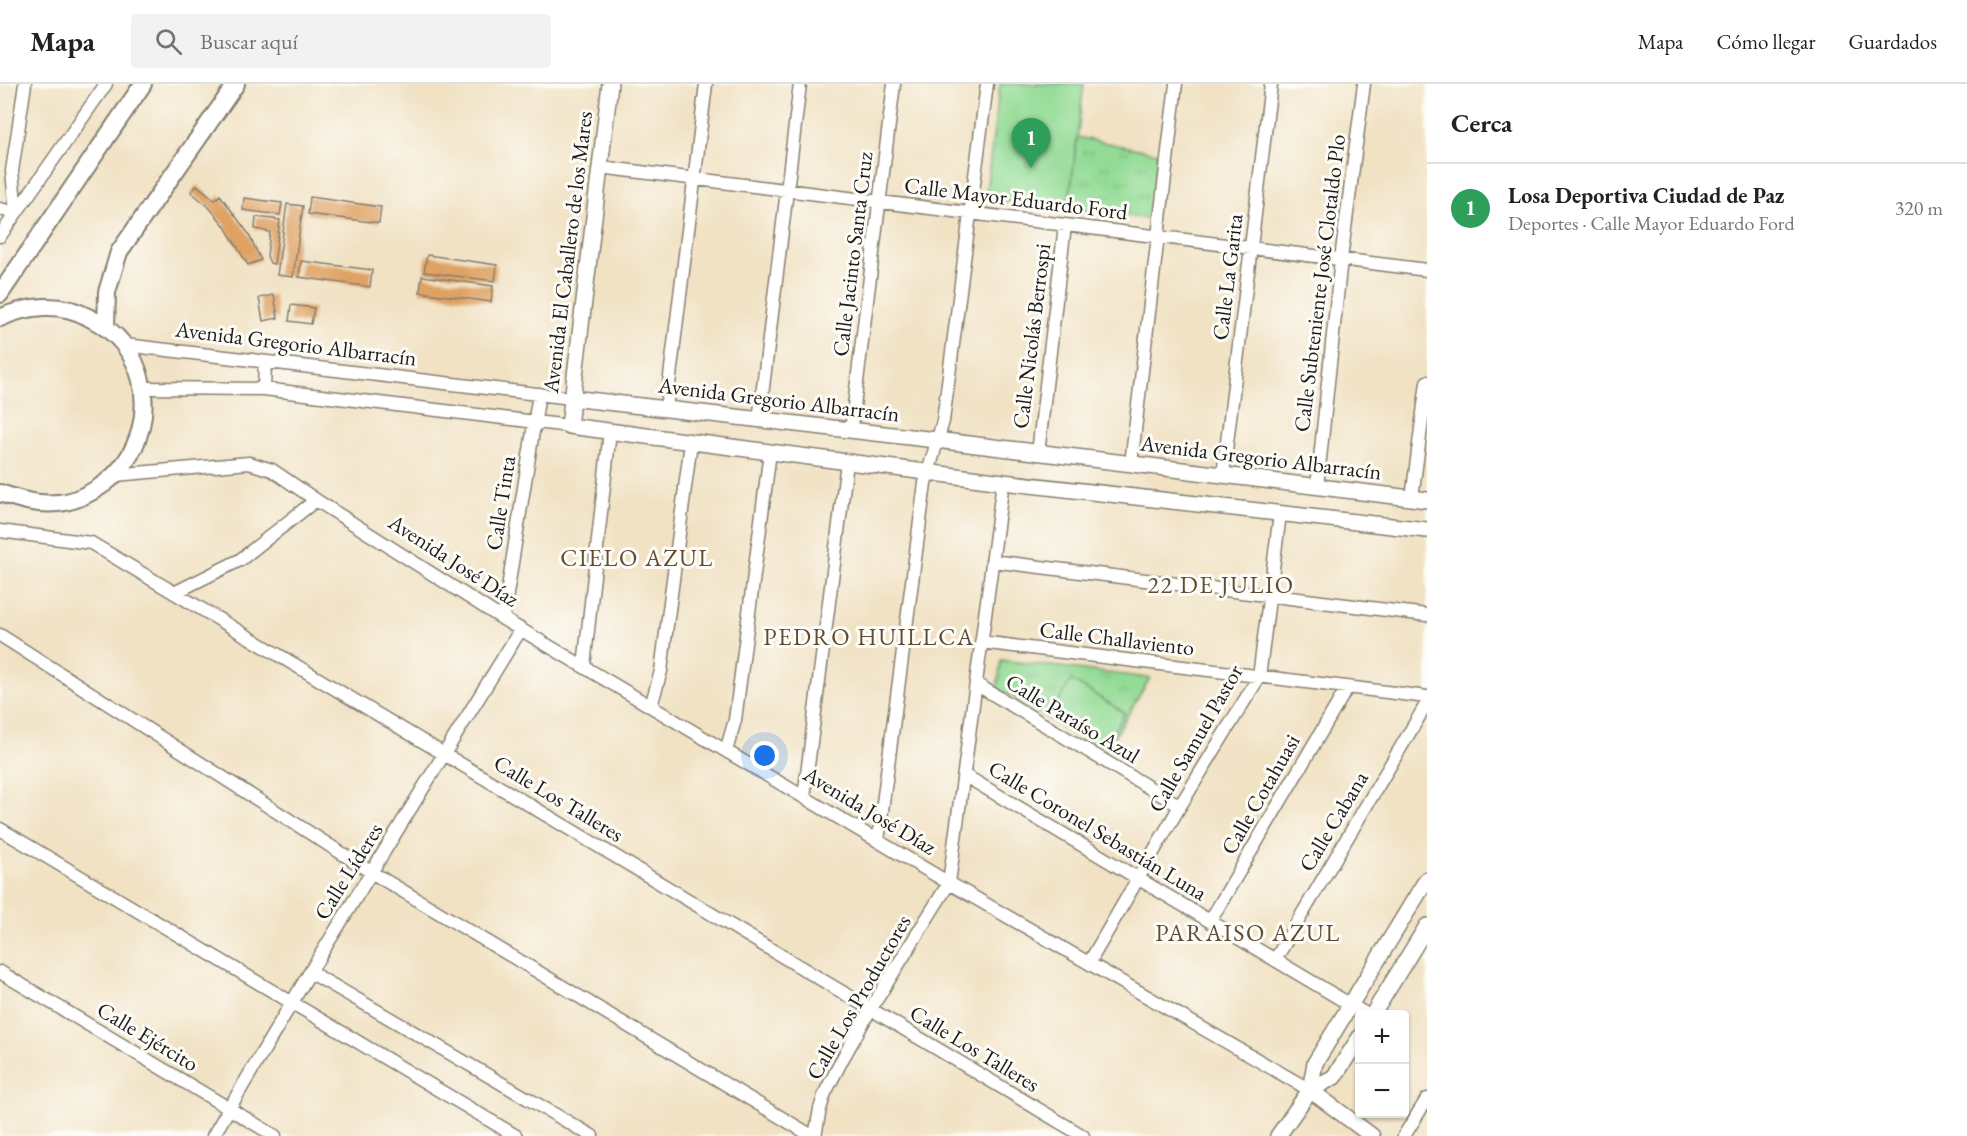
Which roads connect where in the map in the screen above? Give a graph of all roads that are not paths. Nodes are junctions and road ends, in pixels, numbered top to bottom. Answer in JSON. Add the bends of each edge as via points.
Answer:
{"nodes":[{"id":1,"x":25,"y":84,"type":"edge"},
{"id":2,"x":106,"y":84,"type":"edge"},
{"id":3,"x":143,"y":84,"type":"edge"},
{"id":4,"x":236,"y":84,"type":"edge"},
{"id":5,"x":610,"y":84,"type":"edge"},
{"id":6,"x":706,"y":84,"type":"edge"},
{"id":7,"x":800,"y":84,"type":"edge"},
{"id":8,"x":894,"y":84,"type":"edge"},
{"id":9,"x":987,"y":84,"type":"edge"},
{"id":10,"x":1176,"y":84,"type":"edge"},
{"id":11,"x":1271,"y":84,"type":"edge"},
{"id":12,"x":1364,"y":84,"type":"edge"},
{"id":13,"x":600,"y":167,"type":"junction"},
{"id":14,"x":695,"y":179,"type":"junction"},
{"id":15,"x":787,"y":190,"type":"junction"},
{"id":16,"x":880,"y":202,"type":"junction"},
{"id":17,"x":0,"y":209,"type":"edge"},
{"id":18,"x":16,"y":213,"type":"junction"},
{"id":19,"x":971,"y":213,"type":"junction"},
{"id":20,"x":1065,"y":225,"type":"junction"},
{"id":21,"x":0,"y":236,"type":"edge"},
{"id":22,"x":1157,"y":236,"type":"junction"},
{"id":23,"x":1251,"y":248,"type":"junction"},
{"id":24,"x":1341,"y":259,"type":"junction"},
{"id":25,"x":1427,"y":270,"type":"edge"},
{"id":26,"x":0,"y":294,"type":"edge"},
{"id":27,"x":0,"y":318,"type":"edge"},
{"id":28,"x":106,"y":327,"type":"junction"},
{"id":29,"x":125,"y":345,"type":"junction"},
{"id":30,"x":265,"y":363,"type":"junction"},
{"id":31,"x":1427,"y":382,"type":"edge"},
{"id":32,"x":143,"y":388,"type":"junction"},
{"id":33,"x":264,"y":389,"type":"junction"},
{"id":34,"x":539,"y":394,"type":"junction"},
{"id":35,"x":571,"y":398,"type":"junction"},
{"id":36,"x":666,"y":409,"type":"junction"},
{"id":37,"x":759,"y":420,"type":"junction"},
{"id":38,"x":535,"y":422,"type":"junction"},
{"id":39,"x":1424,"y":423,"type":"edge"},
{"id":40,"x":568,"y":426,"type":"junction"},
{"id":41,"x":851,"y":430,"type":"junction"},
{"id":42,"x":610,"y":431,"type":"junction"},
{"id":43,"x":936,"y":440,"type":"junction"},
{"id":44,"x":691,"y":442,"type":"junction"},
{"id":45,"x":770,"y":452,"type":"junction"},
{"id":46,"x":1038,"y":453,"type":"junction"},
{"id":47,"x":847,"y":462,"type":"junction"},
{"id":48,"x":1131,"y":464,"type":"junction"},
{"id":49,"x":928,"y":472,"type":"junction"},
{"id":50,"x":115,"y":475,"type":"junction"},
{"id":51,"x":1223,"y":475,"type":"junction"},
{"id":52,"x":1003,"y":482,"type":"junction"},
{"id":53,"x":1317,"y":487,"type":"junction"},
{"id":54,"x":0,"y":493,"type":"edge"},
{"id":55,"x":1419,"y":499,"type":"edge"},
{"id":56,"x":316,"y":500,"type":"junction"},
{"id":57,"x":1280,"y":514,"type":"junction"},
{"id":58,"x":1427,"y":530,"type":"edge"},
{"id":59,"x":0,"y":531,"type":"edge"},
{"id":60,"x":992,"y":561,"type":"junction"},
{"id":61,"x":174,"y":593,"type":"junction"},
{"id":62,"x":1270,"y":594,"type":"junction"},
{"id":63,"x":1427,"y":615,"type":"edge"},
{"id":64,"x":503,"y":619,"type":"junction"},
{"id":65,"x":521,"y":629,"type":"junction"},
{"id":66,"x":0,"y":635,"type":"edge"},
{"id":67,"x":981,"y":642,"type":"junction"},
{"id":68,"x":584,"y":666,"type":"junction"},
{"id":69,"x":1259,"y":677,"type":"junction"},
{"id":70,"x":976,"y":684,"type":"junction"},
{"id":71,"x":1347,"y":688,"type":"junction"},
{"id":72,"x":1427,"y":698,"type":"edge"},
{"id":73,"x":1427,"y":703,"type":"edge"},
{"id":74,"x":651,"y":706,"type":"junction"},
{"id":75,"x":726,"y":751,"type":"junction"},
{"id":76,"x":444,"y":754,"type":"junction"},
{"id":77,"x":964,"y":775,"type":"junction"},
{"id":78,"x":804,"y":797,"type":"junction"},
{"id":79,"x":1180,"y":806,"type":"junction"},
{"id":80,"x":0,"y":829,"type":"edge"},
{"id":81,"x":878,"y":841,"type":"junction"},
{"id":82,"x":371,"y":872,"type":"junction"},
{"id":83,"x":1139,"y":878,"type":"junction"},
{"id":84,"x":1427,"y":879,"type":"edge"},
{"id":85,"x":949,"y":883,"type":"junction"},
{"id":86,"x":1210,"y":921,"type":"junction"},
{"id":87,"x":1427,"y":926,"type":"edge"},
{"id":88,"x":1275,"y":960,"type":"junction"},
{"id":89,"x":1089,"y":963,"type":"junction"},
{"id":90,"x":0,"y":972,"type":"edge"},
{"id":91,"x":310,"y":972,"type":"junction"},
{"id":92,"x":293,"y":1002,"type":"junction"},
{"id":93,"x":1351,"y":1005,"type":"junction"},
{"id":94,"x":870,"y":1010,"type":"junction"},
{"id":95,"x":1359,"y":1010,"type":"edge"},
{"id":96,"x":1375,"y":1010,"type":"edge"},
{"id":97,"x":1355,"y":1043,"type":"edge"},
{"id":98,"x":1310,"y":1090,"type":"junction"},
{"id":99,"x":1427,"y":1099,"type":"edge"},
{"id":100,"x":229,"y":1108,"type":"junction"},
{"id":101,"x":213,"y":1136,"type":"edge"},
{"id":102,"x":275,"y":1136,"type":"edge"},
{"id":103,"x":516,"y":1136,"type":"edge"},
{"id":104,"x":592,"y":1136,"type":"edge"},
{"id":105,"x":814,"y":1136,"type":"edge"},
{"id":106,"x":1083,"y":1136,"type":"edge"},
{"id":107,"x":1278,"y":1136,"type":"edge"},
{"id":108,"x":1372,"y":1136,"type":"edge"},
{"id":109,"x":1404,"y":1136,"type":"edge"}],
"edges":[{"from":1,"to":18,"type":"street","via":[[12,171]]},
{"from":2,"to":18,"type":"street"},
{"from":3,"to":26,"type":"main road"},
{"from":4,"to":28,"type":"main road","via":[[119,252],[107,292]]},
{"from":5,"to":13,"type":"street","name":"Avenida El Caballero de los Mares"},
{"from":6,"to":14,"type":"street"},
{"from":7,"to":15,"type":"street"},
{"from":8,"to":16,"type":"street","name":"Calle Jacinto Santa Cruz"},
{"from":9,"to":19,"type":"street"},
{"from":10,"to":22,"type":"street"},
{"from":11,"to":23,"type":"street","name":"Calle La Garita"},
{"from":12,"to":24,"type":"street","name":"Calle Subteniente José Clotaldo Plo"},
{"from":13,"to":14,"type":"street","name":"Calle Mayor Eduardo Ford"},
{"from":13,"to":35,"type":"street","name":"Avenida El Caballero de los Mares"},
{"from":14,"to":15,"type":"street","name":"Calle Mayor Eduardo Ford"},
{"from":14,"to":36,"type":"street"},
{"from":15,"to":16,"type":"street","name":"Calle Mayor Eduardo Ford"},
{"from":15,"to":37,"type":"street"},
{"from":16,"to":19,"type":"street","name":"Calle Mayor Eduardo Ford"},
{"from":16,"to":41,"type":"street","name":"Calle Jacinto Santa Cruz"},
{"from":17,"to":18,"type":"street"},
{"from":18,"to":21,"type":"street"},
{"from":19,"to":20,"type":"street","name":"Calle Mayor Eduardo Ford"},
{"from":19,"to":43,"type":"street","via":[[943,421]]},
{"from":20,"to":22,"type":"street","name":"Calle Mayor Eduardo Ford"},
{"from":20,"to":46,"type":"street","name":"Calle Nicolás Berrospi"},
{"from":22,"to":23,"type":"street","name":"Calle Mayor Eduardo Ford"},
{"from":22,"to":48,"type":"street"},
{"from":23,"to":24,"type":"street","name":"Calle Mayor Eduardo Ford"},
{"from":23,"to":51,"type":"street","name":"Calle La Garita"},
{"from":24,"to":25,"type":"street","name":"Calle Mayor Eduardo Ford"},
{"from":24,"to":53,"type":"street","name":"Calle Subteniente José Clotaldo Plo"},
{"from":27,"to":28,"type":"main road","via":[[43,306],[76,311]]},
{"from":28,"to":29,"type":"main road"},
{"from":29,"to":30,"type":"street","name":"Avenida Gregorio Albarracín"},
{"from":29,"to":32,"type":"main road"},
{"from":30,"to":33,"type":"street"},
{"from":30,"to":34,"type":"street","name":"Avenida Gregorio Albarracín"},
{"from":31,"to":39,"type":"street"},
{"from":32,"to":33,"type":"street"},
{"from":32,"to":50,"type":"main road","via":[[143,420],[134,450]]},
{"from":33,"to":38,"type":"street"},
{"from":34,"to":35,"type":"street","name":"Avenida Gregorio Albarracín"},
{"from":34,"to":38,"type":"street","name":"Calle Tinta"},
{"from":35,"to":36,"type":"street","name":"Avenida Gregorio Albarracín"},
{"from":35,"to":40,"type":"street","name":"Avenida El Caballero de los Mares"},
{"from":36,"to":37,"type":"street","name":"Avenida Gregorio Albarracín"},
{"from":37,"to":41,"type":"street","name":"Avenida Gregorio Albarracín"},
{"from":38,"to":40,"type":"street"},
{"from":38,"to":64,"type":"street","name":"Calle Tinta"},
{"from":39,"to":55,"type":"street"},
{"from":40,"to":42,"type":"street"},
{"from":41,"to":43,"type":"street","name":"Avenida Gregorio Albarracín"},
{"from":42,"to":44,"type":"street"},
{"from":42,"to":68,"type":"street"},
{"from":43,"to":46,"type":"street","name":"Avenida Gregorio Albarracín"},
{"from":43,"to":49,"type":"street"},
{"from":44,"to":45,"type":"street"},
{"from":44,"to":74,"type":"street","via":[[661,671]]},
{"from":45,"to":47,"type":"street"},
{"from":45,"to":75,"type":"street","via":[[735,720]]},
{"from":46,"to":48,"type":"street","name":"Avenida Gregorio Albarracín"},
{"from":47,"to":49,"type":"street"},
{"from":47,"to":78,"type":"street"},
{"from":48,"to":51,"type":"street","name":"Avenida Gregorio Albarracín"},
{"from":49,"to":52,"type":"street"},
{"from":49,"to":81,"type":"street"},
{"from":50,"to":54,"type":"main road","via":[[90,494],[60,503],[29,503]]},
{"from":50,"to":56,"type":"street","name":"Avenida José Díaz","via":[[249,463],[272,470]]},
{"from":51,"to":53,"type":"street","name":"Avenida Gregorio Albarracín"},
{"from":52,"to":57,"type":"street"},
{"from":52,"to":60,"type":"street"},
{"from":53,"to":55,"type":"street","name":"Avenida Gregorio Albarracín"},
{"from":56,"to":61,"type":"street","via":[[240,560]]},
{"from":56,"to":64,"type":"street","name":"Avenida José Díaz"},
{"from":57,"to":58,"type":"street"},
{"from":57,"to":62,"type":"street","name":"Calle Samuel Pastor"},
{"from":59,"to":61,"type":"street","name":"Calle Los Talleres","via":[[91,543]]},
{"from":60,"to":62,"type":"street"},
{"from":60,"to":67,"type":"street"},
{"from":61,"to":76,"type":"street","name":"Calle Los Talleres"},
{"from":62,"to":63,"type":"street"},
{"from":62,"to":69,"type":"street","name":"Calle Samuel Pastor"},
{"from":64,"to":65,"type":"street","name":"Avenida José Díaz"},
{"from":65,"to":68,"type":"street","name":"Avenida José Díaz"},
{"from":65,"to":76,"type":"street","name":"Calle Líderes"},
{"from":66,"to":82,"type":"street"},
{"from":67,"to":69,"type":"street","name":"Calle Challaviento"},
{"from":67,"to":70,"type":"street"},
{"from":68,"to":74,"type":"street","name":"Avenida José Díaz"},
{"from":69,"to":71,"type":"street","name":"Calle Challaviento"},
{"from":69,"to":79,"type":"street","name":"Calle Samuel Pastor"},
{"from":70,"to":77,"type":"street"},
{"from":70,"to":79,"type":"street","name":"Calle Paraíso Azul"},
{"from":71,"to":72,"type":"street","name":"Calle Challaviento"},
{"from":71,"to":86,"type":"street","name":"Calle Cotahuasi"},
{"from":73,"to":88,"type":"street","name":"Calle Cabana"},
{"from":74,"to":75,"type":"street","name":"Avenida José Díaz"},
{"from":75,"to":78,"type":"street","name":"Avenida José Díaz"},
{"from":76,"to":82,"type":"street","name":"Calle Líderes"},
{"from":76,"to":94,"type":"street","name":"Calle Los Talleres"},
{"from":77,"to":83,"type":"street","name":"Calle Coronel Sebastián Luna"},
{"from":77,"to":85,"type":"street"},
{"from":78,"to":81,"type":"street","name":"Avenida José Díaz"},
{"from":79,"to":83,"type":"street","name":"Calle Samuel Pastor"},
{"from":80,"to":92,"type":"street"},
{"from":81,"to":85,"type":"street","name":"Avenida José Díaz"},
{"from":82,"to":91,"type":"street","name":"Calle Líderes"},
{"from":82,"to":105,"type":"street"},
{"from":83,"to":86,"type":"street","name":"Calle Coronel Sebastián Luna"},
{"from":83,"to":89,"type":"street","name":"Calle Samuel Pastor"},
{"from":84,"to":93,"type":"street"},
{"from":85,"to":89,"type":"street","name":"Avenida José Díaz"},
{"from":85,"to":94,"type":"street","name":"Calle Los Productores"},
{"from":86,"to":88,"type":"street","name":"Calle Coronel Sebastián Luna"},
{"from":87,"to":96,"type":"street"},
{"from":88,"to":93,"type":"street","name":"Calle Coronel Sebastián Luna"},
{"from":89,"to":98,"type":"street","name":"Avenida José Díaz"},
{"from":90,"to":100,"type":"street","name":"Calle Ejército"},
{"from":91,"to":92,"type":"street","name":"Calle Líderes"},
{"from":91,"to":104,"type":"street"},
{"from":92,"to":100,"type":"street","name":"Calle Líderes"},
{"from":92,"to":103,"type":"street"},
{"from":93,"to":95,"type":"street","name":"Calle Coronel Sebastián Luna"},
{"from":93,"to":98,"type":"street","via":[[1315,1063]]},
{"from":94,"to":105,"type":"street","name":"Calle Los Productores","via":[[825,1093]]},
{"from":94,"to":106,"type":"street","name":"Calle Los Talleres"},
{"from":97,"to":98,"type":"street","via":[[1334,1077]]},
{"from":98,"to":107,"type":"street"},
{"from":98,"to":108,"type":"street","name":"Avenida José Díaz"},
{"from":99,"to":109,"type":"street"},
{"from":100,"to":101,"type":"street","name":"Calle Líderes"},
{"from":100,"to":102,"type":"street","name":"Calle Ejército"}]}
